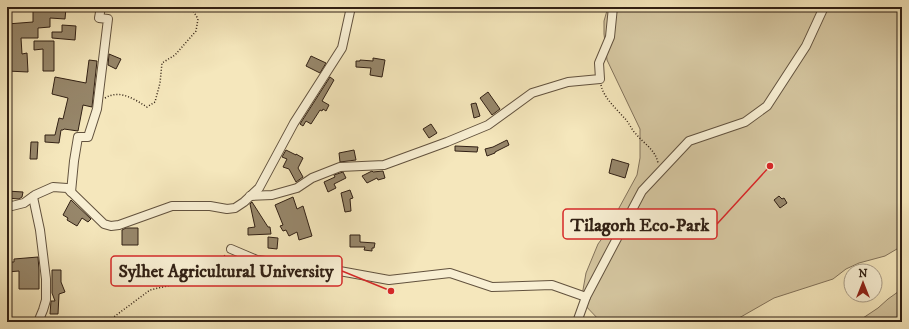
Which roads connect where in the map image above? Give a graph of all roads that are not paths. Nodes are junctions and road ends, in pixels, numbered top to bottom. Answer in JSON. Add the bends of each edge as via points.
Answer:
{"nodes":[{"id":1,"x":101,"y":7,"type":"edge"},
{"id":2,"x":351,"y":7,"type":"edge"},
{"id":3,"x":613,"y":7,"type":"edge"},
{"id":4,"x":824,"y":7,"type":"edge"},
{"id":5,"x":71,"y":192,"type":"junction"},
{"id":6,"x":33,"y":196,"type":"junction"},
{"id":7,"x":250,"y":196,"type":"junction"},
{"id":8,"x":7,"y":204,"type":"edge"},
{"id":9,"x":230,"y":249,"type":"road end"},
{"id":10,"x":586,"y":298,"type":"junction"},
{"id":11,"x":38,"y":322,"type":"edge"},
{"id":12,"x":577,"y":322,"type":"edge"}],
"edges":[{"from":1,"to":5,"type":"street","via":[[99,18],[108,19],[97,109],[88,137],[78,137]]},
{"from":2,"to":7,"type":"street","via":[[342,48],[294,123],[259,188]]},
{"from":3,"to":7,"type":"street","via":[[610,37],[600,63],[600,79],[568,82],[532,93],[488,125],[384,165],[340,167],[312,178],[297,188],[272,195]]},
{"from":4,"to":10,"type":"street","via":[[806,46],[768,106],[745,122],[689,141],[642,191]]},
{"from":5,"to":6,"type":"street","via":[[67,188],[53,187]]},
{"from":5,"to":7,"type":"street","via":[[104,224],[111,226],[172,206],[234,208]]},
{"from":6,"to":8,"type":"street","via":[[24,203],[12,206]]},
{"from":6,"to":11,"type":"street","via":[[46,279],[46,300]]},
{"from":9,"to":10,"type":"street","via":[[257,260],[389,280],[450,273],[492,287],[552,284]]},
{"from":10,"to":12,"type":"street"}]}
